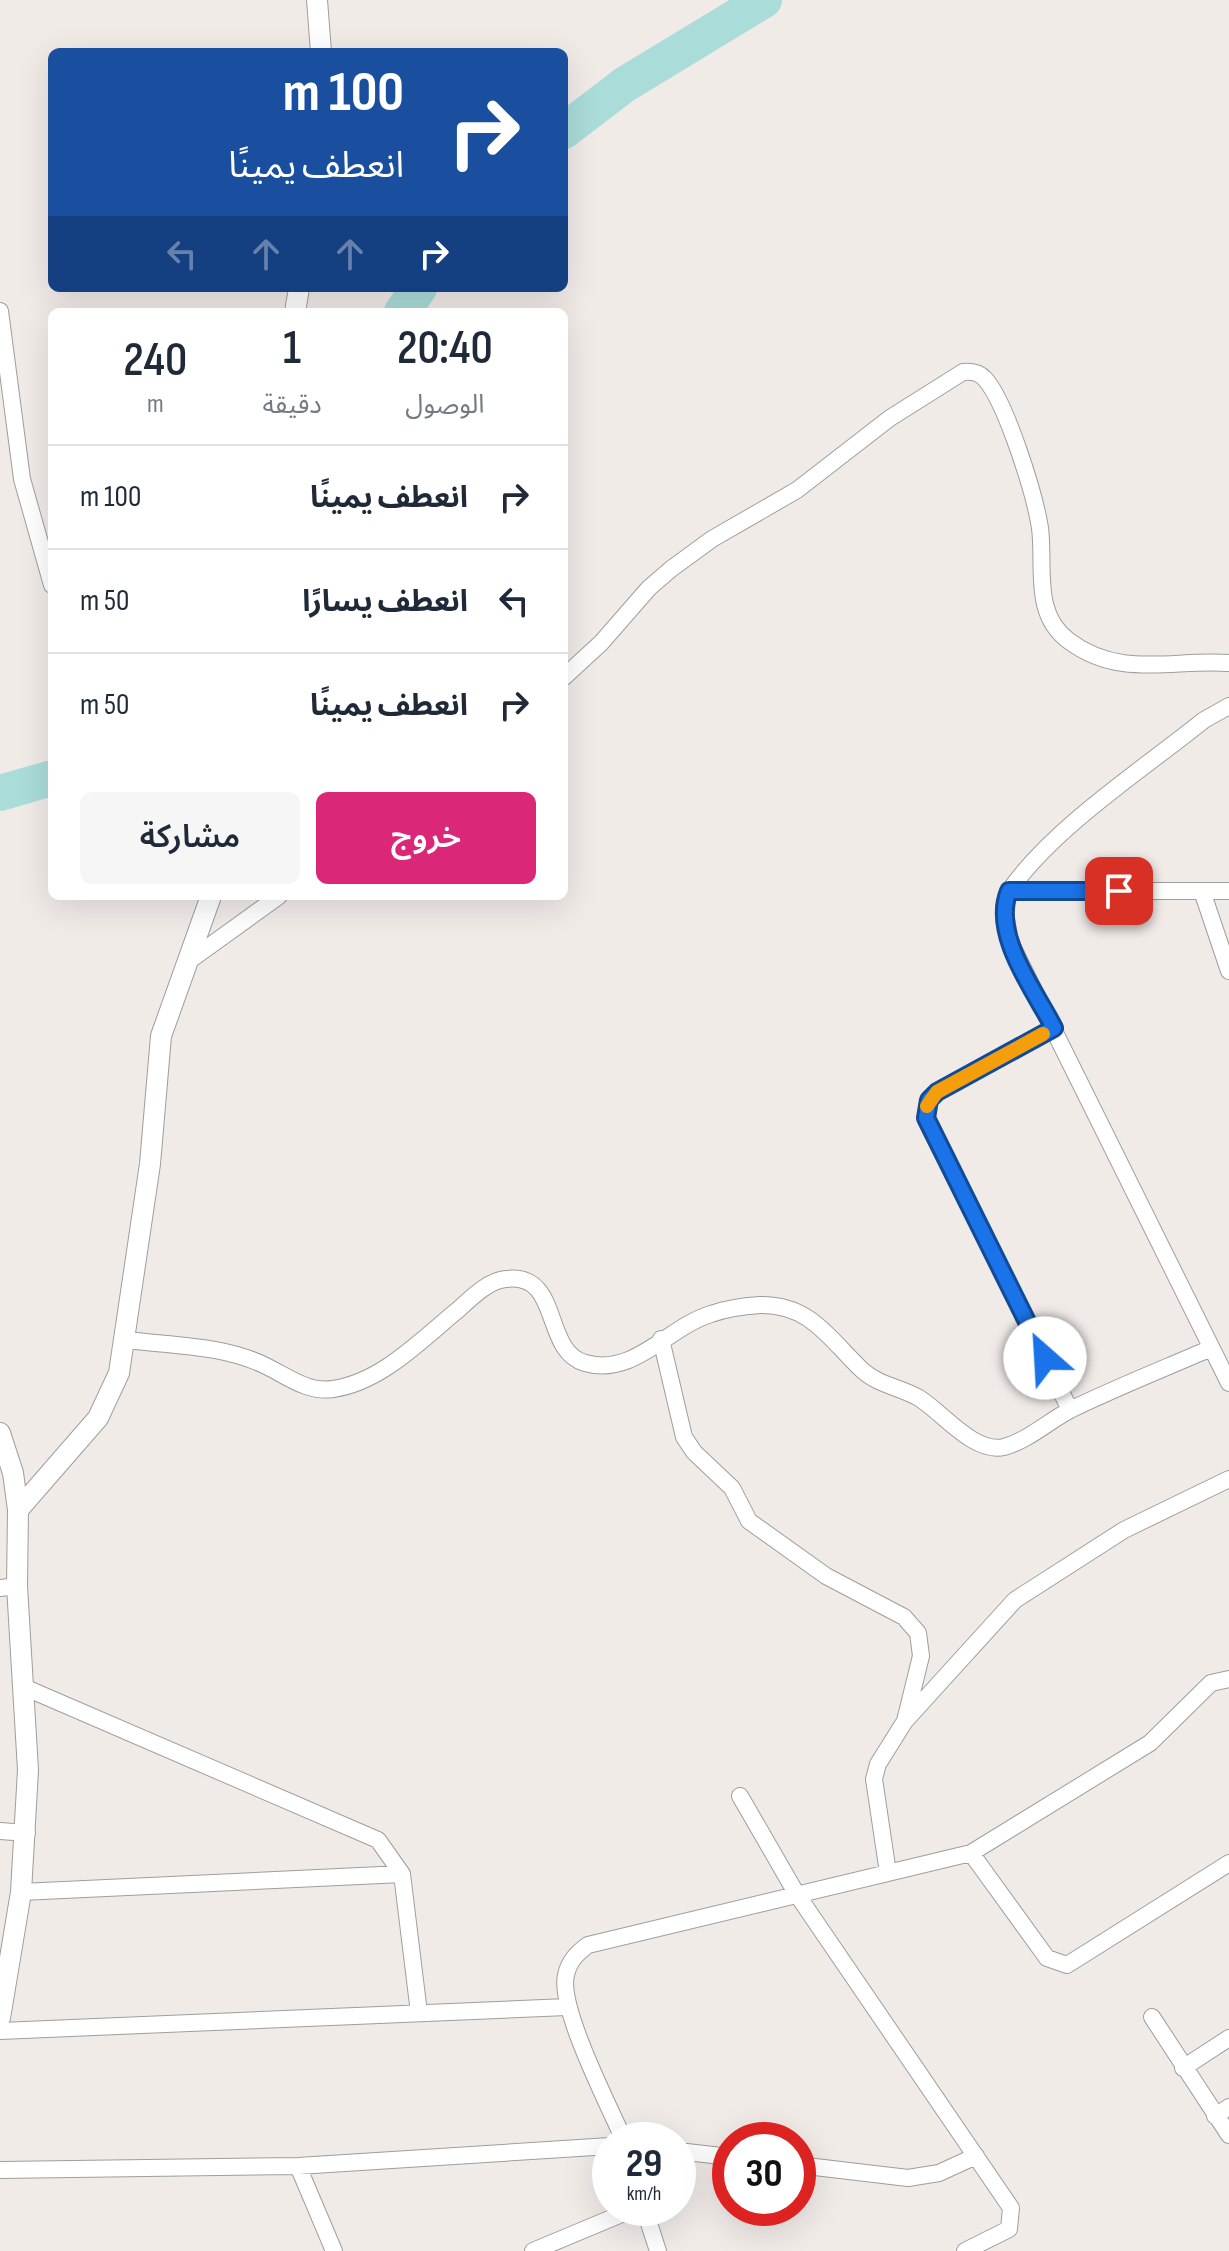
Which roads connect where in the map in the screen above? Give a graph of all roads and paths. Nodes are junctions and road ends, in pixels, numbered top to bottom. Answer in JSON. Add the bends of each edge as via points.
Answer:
{"nodes":[{"id":1,"x":317,"y":0,"type":"edge"},
{"id":2,"x":321,"y":48,"type":"edge"},
{"id":3,"x":0,"y":311,"type":"edge"},
{"id":4,"x":48,"y":571,"type":"edge"},
{"id":5,"x":1229,"y":663,"type":"edge"},
{"id":6,"x":568,"y":673,"type":"edge"},
{"id":7,"x":1229,"y":706,"type":"edge"},
{"id":8,"x":1009,"y":891,"type":"junction"},
{"id":9,"x":1202,"y":891,"type":"junction"},
{"id":10,"x":1229,"y":891,"type":"edge"},
{"id":11,"x":209,"y":900,"type":"edge"},
{"id":12,"x":273,"y":900,"type":"edge"},
{"id":13,"x":185,"y":964,"type":"junction"},
{"id":14,"x":1229,"y":971,"type":"edge"},
{"id":15,"x":1054,"y":1028,"type":"junction"},
{"id":16,"x":661,"y":1339,"type":"junction"},
{"id":17,"x":127,"y":1340,"type":"junction"},
{"id":18,"x":1209,"y":1349,"type":"junction"},
{"id":19,"x":1229,"y":1383,"type":"edge"},
{"id":20,"x":1070,"y":1410,"type":"junction"},
{"id":21,"x":0,"y":1433,"type":"edge"},
{"id":22,"x":1229,"y":1479,"type":"edge"},
{"id":23,"x":18,"y":1510,"type":"junction"},
{"id":24,"x":8,"y":1587,"type":"edge"},
{"id":25,"x":1229,"y":1679,"type":"edge"},
{"id":26,"x":26,"y":1688,"type":"junction"},
{"id":27,"x":905,"y":1721,"type":"junction"},
{"id":28,"x":740,"y":1796,"type":"dead end"},
{"id":29,"x":0,"y":1831,"type":"edge"},
{"id":30,"x":27,"y":1833,"type":"junction"},
{"id":31,"x":971,"y":1853,"type":"junction"},
{"id":32,"x":1229,"y":1863,"type":"edge"},
{"id":33,"x":888,"y":1873,"type":"junction"},
{"id":34,"x":402,"y":1874,"type":"junction"},
{"id":35,"x":21,"y":1892,"type":"junction"},
{"id":36,"x":796,"y":1893,"type":"junction"},
{"id":37,"x":567,"y":2007,"type":"junction"},
{"id":38,"x":419,"y":2013,"type":"junction"},
{"id":39,"x":1152,"y":2017,"type":"dead end"},
{"id":40,"x":0,"y":2018,"type":"edge"},
{"id":41,"x":0,"y":2031,"type":"edge"},
{"id":42,"x":1229,"y":2038,"type":"edge"},
{"id":43,"x":1183,"y":2068,"type":"junction"},
{"id":44,"x":1222,"y":2111,"type":"edge"},
{"id":45,"x":616,"y":2122,"type":"edge"},
{"id":46,"x":1229,"y":2135,"type":"edge"},
{"id":47,"x":592,"y":2147,"type":"edge"},
{"id":48,"x":976,"y":2156,"type":"junction"},
{"id":49,"x":298,"y":2166,"type":"junction"},
{"id":50,"x":816,"y":2167,"type":"edge"},
{"id":51,"x":0,"y":2170,"type":"edge"},
{"id":52,"x":593,"y":2226,"type":"edge"},
{"id":53,"x":650,"y":2226,"type":"edge"},
{"id":54,"x":334,"y":2251,"type":"edge"},
{"id":55,"x":533,"y":2251,"type":"edge"},
{"id":56,"x":658,"y":2251,"type":"edge"},
{"id":57,"x":965,"y":2251,"type":"edge"}],
"edges":[{"from":1,"to":2,"type":"street"},
{"from":3,"to":4,"type":"street","via":[[22,479]]},
{"from":5,"to":6,"type":"street","via":[[1134,667],[1070,642],[1058,631],[1046,612],[1040,530],[1027,477],[994,391],[983,376],[963,372],[890,418],[797,490],[671,569]]},
{"from":7,"to":8,"type":"street","via":[[1204,720],[1047,847]]},
{"from":8,"to":9,"type":"street"},
{"from":8,"to":15,"type":"street","via":[[1004,907],[1010,942]]},
{"from":9,"to":10,"type":"street"},
{"from":9,"to":14,"type":"street"},
{"from":11,"to":13,"type":"street"},
{"from":12,"to":13,"type":"street"},
{"from":13,"to":17,"type":"street","via":[[161,1036]]},
{"from":15,"to":18,"type":"street"},
{"from":15,"to":20,"type":"street","via":[[937,1092],[929,1100],[926,1118]]},
{"from":16,"to":17,"type":"street","via":[[620,1364],[585,1363],[559,1343],[540,1291],[504,1279],[473,1296],[382,1370],[328,1390],[303,1385],[231,1352]]},
{"from":16,"to":20,"type":"street","via":[[709,1314],[759,1305],[784,1307],[822,1327],[879,1381],[918,1397],[991,1447],[1014,1442]]},
{"from":16,"to":27,"type":"street","via":[[684,1437],[732,1488],[749,1521],[826,1576],[904,1617],[918,1633],[921,1656]]},
{"from":17,"to":23,"type":"street","via":[[115,1386],[98,1418]]},
{"from":18,"to":19,"type":"street"},
{"from":18,"to":20,"type":"street"},
{"from":21,"to":23,"type":"street"},
{"from":22,"to":27,"type":"street","via":[[1124,1530],[1015,1600]]},
{"from":23,"to":24,"type":"street"},
{"from":24,"to":26,"type":"street"},
{"from":25,"to":31,"type":"street","via":[[1211,1683],[1150,1743]]},
{"from":26,"to":30,"type":"street"},
{"from":26,"to":34,"type":"street","via":[[362,1831],[385,1847]]},
{"from":27,"to":33,"type":"street","via":[[874,1779]]},
{"from":28,"to":36,"type":"street"},
{"from":29,"to":30,"type":"street"},
{"from":30,"to":35,"type":"street"},
{"from":31,"to":32,"type":"street","via":[[1047,1958],[1067,1965]]},
{"from":31,"to":33,"type":"street"},
{"from":33,"to":36,"type":"street"},
{"from":34,"to":35,"type":"street"},
{"from":34,"to":38,"type":"street"},
{"from":35,"to":40,"type":"street"},
{"from":36,"to":37,"type":"street","via":[[588,1945],[576,1954],[565,1977]]},
{"from":36,"to":48,"type":"street"},
{"from":37,"to":38,"type":"street"},
{"from":37,"to":45,"type":"street"},
{"from":38,"to":41,"type":"street"},
{"from":39,"to":43,"type":"street"},
{"from":42,"to":43,"type":"street"},
{"from":43,"to":44,"type":"street"},
{"from":44,"to":46,"type":"street"},
{"from":47,"to":49,"type":"street"},
{"from":48,"to":50,"type":"street","via":[[939,2173],[908,2178]]},
{"from":48,"to":57,"type":"street","via":[[1011,2208],[1012,2222],[1002,2235]]},
{"from":49,"to":51,"type":"street"},
{"from":49,"to":54,"type":"street"},
{"from":52,"to":55,"type":"street"},
{"from":53,"to":56,"type":"street"}]}
